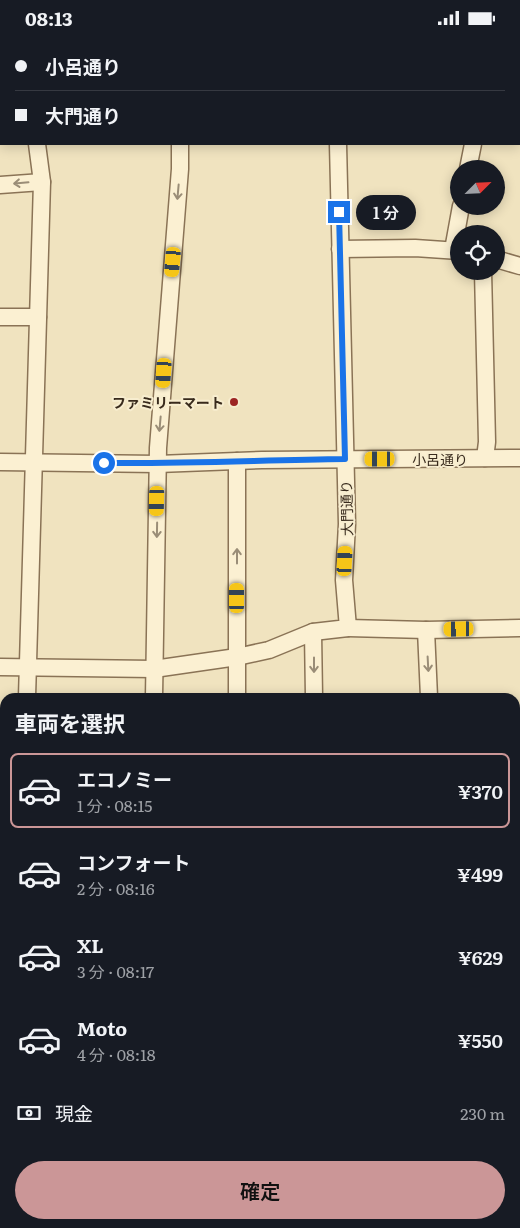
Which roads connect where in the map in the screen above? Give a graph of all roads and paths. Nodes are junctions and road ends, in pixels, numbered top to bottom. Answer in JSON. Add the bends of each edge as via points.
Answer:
{"nodes":[{"id":1,"x":37,"y":145,"type":"edge"},
{"id":2,"x":180,"y":145,"type":"edge"},
{"id":3,"x":338,"y":145,"type":"edge"},
{"id":4,"x":473,"y":145,"type":"edge"},
{"id":5,"x":470,"y":160,"type":"edge"},
{"id":6,"x":42,"y":181,"type":"junction"},
{"id":7,"x":0,"y":185,"type":"edge"},
{"id":8,"x":340,"y":249,"type":"junction"},
{"id":9,"x":450,"y":251,"type":"edge"},
{"id":10,"x":505,"y":262,"type":"edge"},
{"id":11,"x":520,"y":266,"type":"edge"},
{"id":12,"x":483,"y":280,"type":"edge"},
{"id":13,"x":0,"y":317,"type":"edge"},
{"id":14,"x":38,"y":317,"type":"junction"},
{"id":15,"x":485,"y":458,"type":"junction"},
{"id":16,"x":520,"y":458,"type":"edge"},
{"id":17,"x":345,"y":459,"type":"junction"},
{"id":18,"x":237,"y":461,"type":"junction"},
{"id":19,"x":0,"y":462,"type":"edge"},
{"id":20,"x":33,"y":462,"type":"junction"},
{"id":21,"x":158,"y":464,"type":"junction"},
{"id":22,"x":348,"y":628,"type":"junction"},
{"id":23,"x":520,"y":628,"type":"edge"},
{"id":24,"x":426,"y":630,"type":"junction"},
{"id":25,"x":314,"y":632,"type":"junction"},
{"id":26,"x":237,"y":657,"type":"junction"},
{"id":27,"x":0,"y":667,"type":"edge"},
{"id":28,"x":27,"y":668,"type":"junction"},
{"id":29,"x":154,"y":669,"type":"junction"},
{"id":30,"x":27,"y":693,"type":"edge"},
{"id":31,"x":154,"y":693,"type":"edge"},
{"id":32,"x":237,"y":693,"type":"edge"},
{"id":33,"x":314,"y":693,"type":"edge"},
{"id":34,"x":429,"y":693,"type":"edge"}],
"edges":[{"from":1,"to":6,"type":"street"},
{"from":2,"to":21,"type":"street","one_way":true},
{"from":3,"to":8,"type":"street","name":"大門通り"},
{"from":4,"to":5,"type":"street"},
{"from":6,"to":7,"type":"street","one_way":true},
{"from":6,"to":14,"type":"street"},
{"from":8,"to":9,"type":"street"},
{"from":8,"to":17,"type":"street","name":"大門通り"},
{"from":10,"to":11,"type":"street"},
{"from":12,"to":15,"type":"street"},
{"from":13,"to":14,"type":"street"},
{"from":14,"to":20,"type":"street"},
{"from":15,"to":16,"type":"street","name":"小呂通り"},
{"from":15,"to":17,"type":"street","name":"小呂通り"},
{"from":17,"to":18,"type":"street","name":"小呂通り"},
{"from":17,"to":22,"type":"street","name":"大門通り","via":[[347,524],[344,579]]},
{"from":18,"to":21,"type":"street","name":"小呂通り"},
{"from":26,"to":18,"type":"street","one_way":true},
{"from":19,"to":20,"type":"street","name":"小呂通り"},
{"from":20,"to":21,"type":"street","name":"小呂通り"},
{"from":20,"to":28,"type":"street"},
{"from":21,"to":29,"type":"street","one_way":true},
{"from":22,"to":24,"type":"street"},
{"from":22,"to":25,"type":"street"},
{"from":23,"to":24,"type":"street"},
{"from":24,"to":34,"type":"street","one_way":true},
{"from":25,"to":26,"type":"street","via":[[269,650]]},
{"from":25,"to":33,"type":"street","one_way":true},
{"from":26,"to":29,"type":"street"},
{"from":26,"to":32,"type":"street"},
{"from":27,"to":28,"type":"street"},
{"from":28,"to":29,"type":"street"},
{"from":28,"to":30,"type":"street"},
{"from":29,"to":31,"type":"street"}]}
